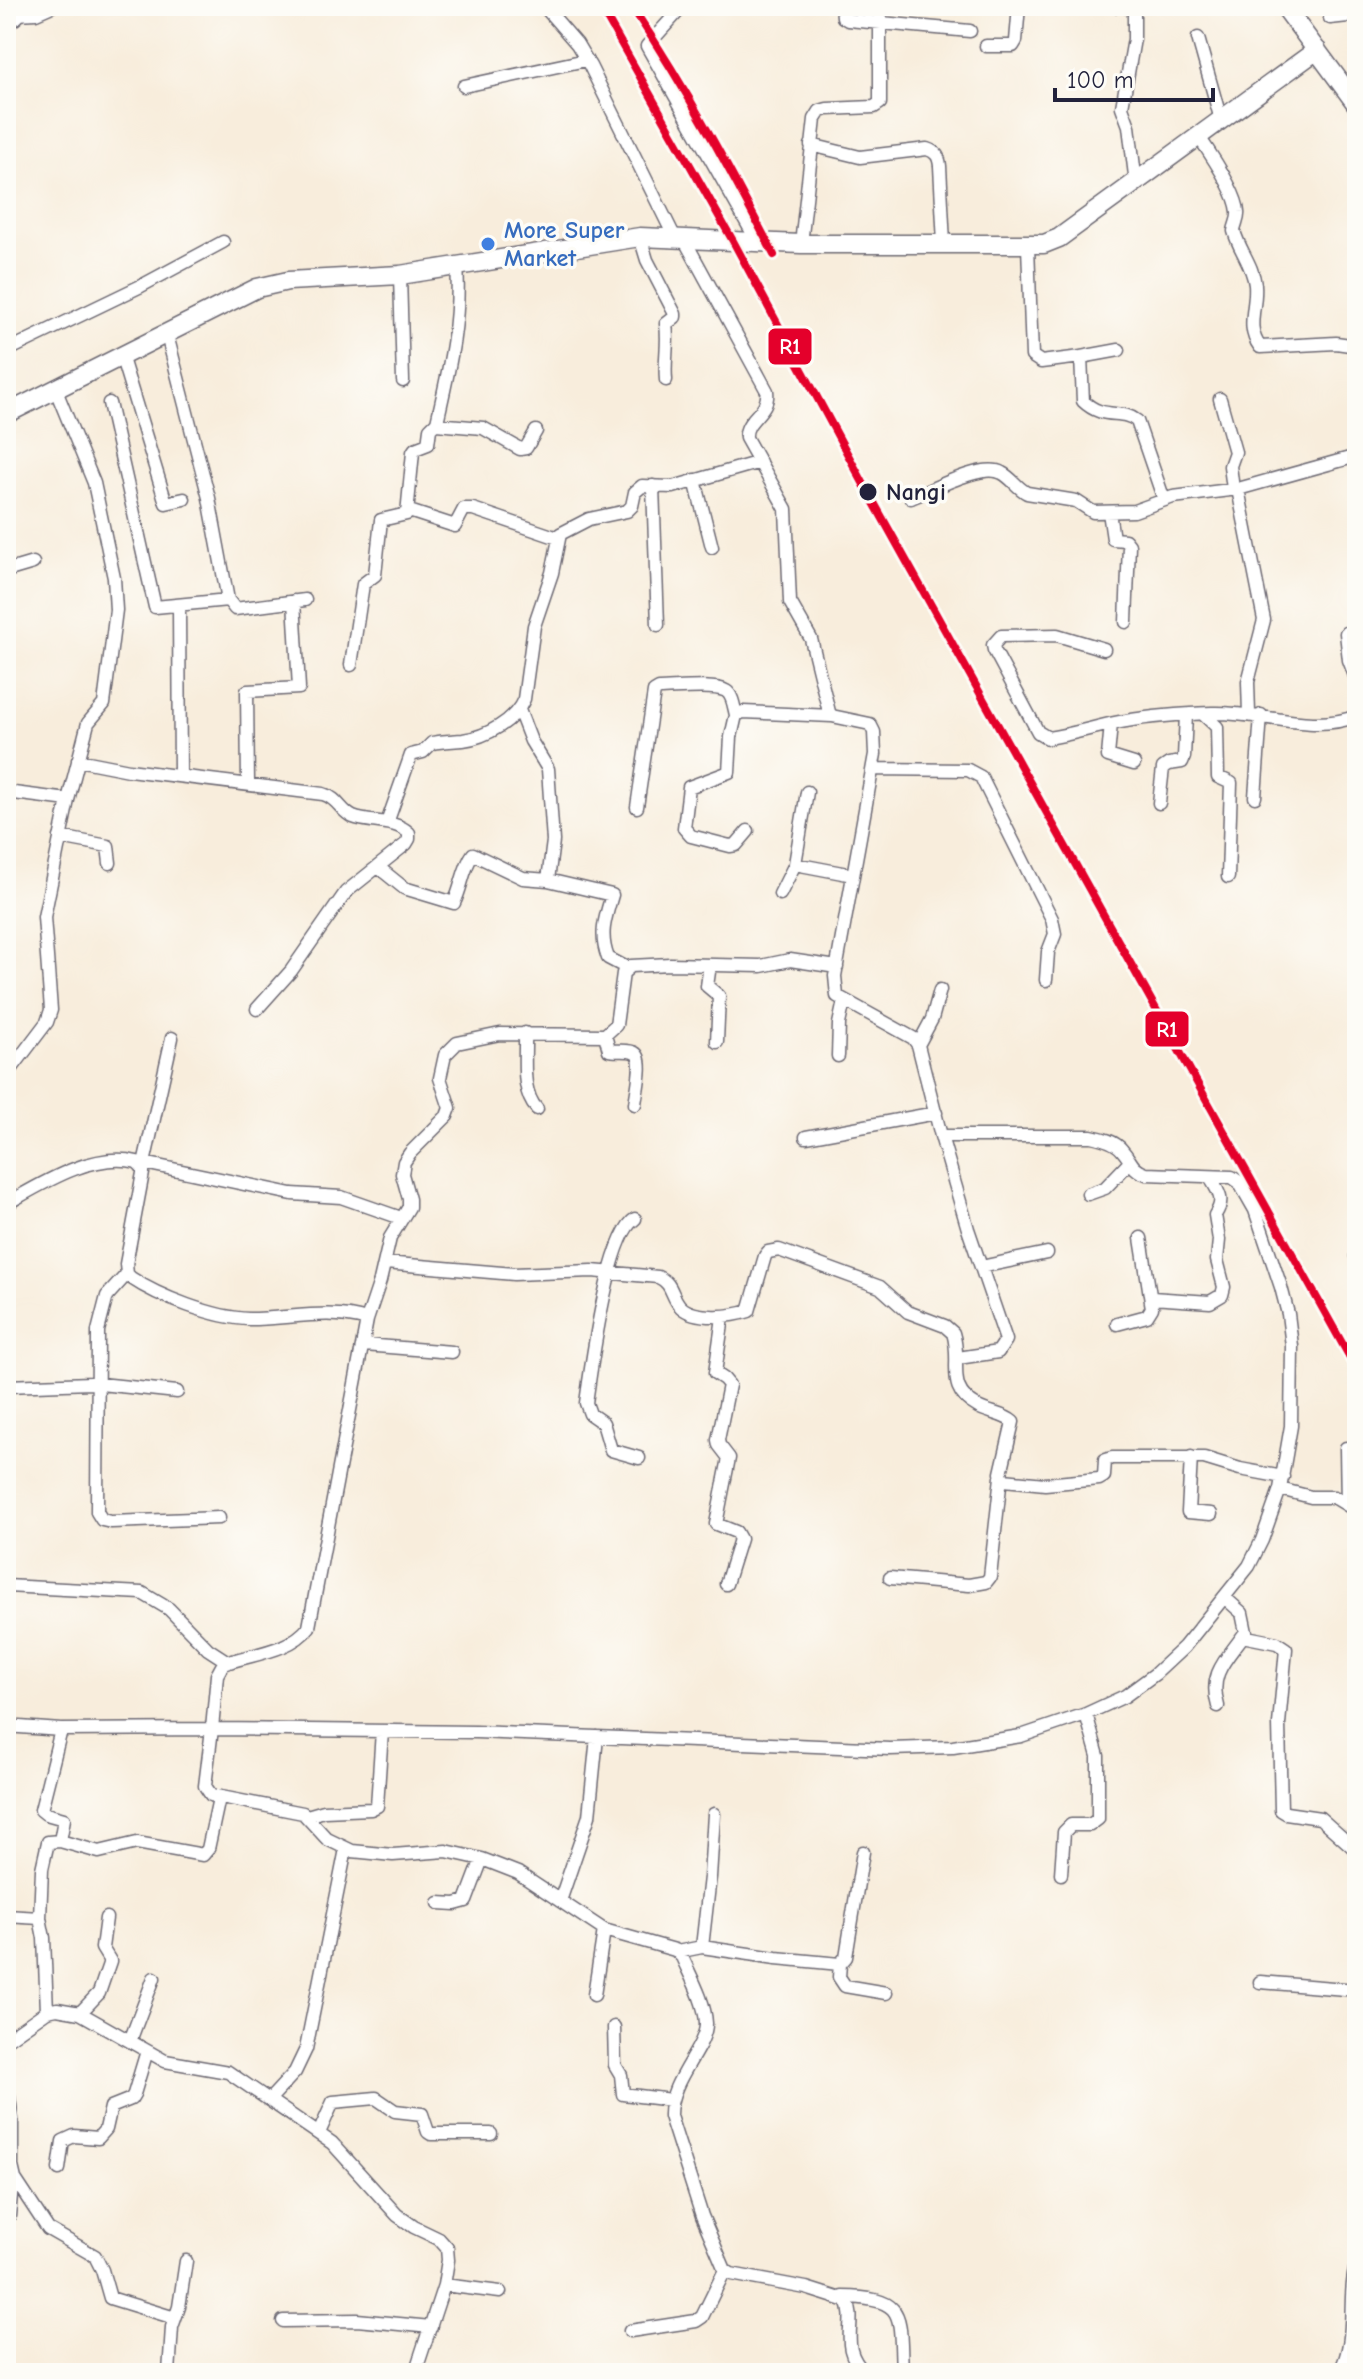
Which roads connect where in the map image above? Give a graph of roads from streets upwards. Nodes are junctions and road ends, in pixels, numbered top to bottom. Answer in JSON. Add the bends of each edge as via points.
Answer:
{"nodes":[{"id":1,"x":52,"y":6,"type":"edge"},
{"id":2,"x":544,"y":6,"type":"edge"},
{"id":3,"x":683,"y":6,"type":"edge"},
{"id":4,"x":842,"y":6,"type":"edge"},
{"id":5,"x":880,"y":6,"type":"edge"},
{"id":6,"x":1019,"y":6,"type":"edge"},
{"id":7,"x":1085,"y":6,"type":"edge"},
{"id":8,"x":1134,"y":6,"type":"edge"},
{"id":9,"x":1284,"y":6,"type":"edge"},
{"id":10,"x":11,"y":15,"type":"edge"},
{"id":11,"x":1357,"y":15,"type":"edge"},
{"id":12,"x":1330,"y":18,"type":"dead end"},
{"id":13,"x":880,"y":23,"type":"junction"},
{"id":14,"x":970,"y":31,"type":"dead end"},
{"id":15,"x":1198,"y":38,"type":"dead end"},
{"id":16,"x":986,"y":46,"type":"dead end"},
{"id":17,"x":1317,"y":50,"type":"junction"},
{"id":18,"x":586,"y":60,"type":"junction"},
{"id":19,"x":464,"y":86,"type":"dead end"},
{"id":20,"x":1357,"y":105,"type":"edge"},
{"id":21,"x":1221,"y":120,"type":"junction"},
{"id":22,"x":1199,"y":137,"type":"junction"},
{"id":23,"x":811,"y":145,"type":"junction"},
{"id":24,"x":1136,"y":184,"type":"junction"},
{"id":25,"x":640,"y":237,"type":"junction"},
{"id":26,"x":680,"y":238,"type":"junction"},
{"id":27,"x":757,"y":241,"type":"junction"},
{"id":28,"x":223,"y":242,"type":"dead end"},
{"id":29,"x":801,"y":244,"type":"junction"},
{"id":30,"x":944,"y":244,"type":"junction"},
{"id":31,"x":1028,"y":246,"type":"junction"},
{"id":32,"x":457,"y":265,"type":"junction"},
{"id":33,"x":400,"y":275,"type":"junction"},
{"id":34,"x":167,"y":335,"type":"junction"},
{"id":35,"x":1357,"y":346,"type":"edge"},
{"id":36,"x":1119,"y":350,"type":"dead end"},
{"id":37,"x":6,"y":351,"type":"edge"},
{"id":38,"x":121,"y":355,"type":"junction"},
{"id":39,"x":1081,"y":357,"type":"junction"},
{"id":40,"x":666,"y":380,"type":"dead end"},
{"id":41,"x":403,"y":381,"type":"dead end"},
{"id":42,"x":55,"y":388,"type":"junction"},
{"id":43,"x":1220,"y":399,"type":"dead end"},
{"id":44,"x":109,"y":403,"type":"dead end"},
{"id":45,"x":6,"y":414,"type":"edge"},
{"id":46,"x":436,"y":424,"type":"junction"},
{"id":47,"x":536,"y":431,"type":"dead end"},
{"id":48,"x":1357,"y":456,"type":"edge"},
{"id":49,"x":760,"y":462,"type":"junction"},
{"id":50,"x":695,"y":480,"type":"junction"},
{"id":51,"x":653,"y":486,"type":"junction"},
{"id":52,"x":1235,"y":489,"type":"junction"},
{"id":53,"x":911,"y":498,"type":"dead end"},
{"id":54,"x":184,"y":499,"type":"dead end"},
{"id":55,"x":1164,"y":500,"type":"junction"},
{"id":56,"x":409,"y":511,"type":"junction"},
{"id":57,"x":1109,"y":512,"type":"junction"},
{"id":58,"x":558,"y":538,"type":"junction"},
{"id":59,"x":712,"y":547,"type":"dead end"},
{"id":60,"x":33,"y":563,"type":"dead end"},
{"id":61,"x":6,"y":571,"type":"edge"},
{"id":62,"x":228,"y":600,"type":"junction"},
{"id":63,"x":179,"y":606,"type":"junction"},
{"id":64,"x":1126,"y":622,"type":"dead end"},
{"id":65,"x":658,"y":625,"type":"dead end"},
{"id":66,"x":1346,"y":633,"type":"dead end"},
{"id":67,"x":1104,"y":649,"type":"dead end"},
{"id":68,"x":351,"y":665,"type":"dead end"},
{"id":69,"x":1357,"y":681,"type":"edge"},
{"id":70,"x":519,"y":710,"type":"junction"},
{"id":71,"x":1203,"y":714,"type":"junction"},
{"id":72,"x":736,"y":715,"type":"junction"},
{"id":73,"x":1186,"y":715,"type":"junction"},
{"id":74,"x":1255,"y":715,"type":"junction"},
{"id":75,"x":832,"y":716,"type":"junction"},
{"id":76,"x":1357,"y":716,"type":"edge"},
{"id":77,"x":1111,"y":724,"type":"junction"},
{"id":78,"x":78,"y":760,"type":"junction"},
{"id":79,"x":1134,"y":764,"type":"dead end"},
{"id":80,"x":873,"y":769,"type":"junction"},
{"id":81,"x":180,"y":776,"type":"junction"},
{"id":82,"x":248,"y":784,"type":"junction"},
{"id":83,"x":6,"y":792,"type":"edge"},
{"id":84,"x":807,"y":792,"type":"dead end"},
{"id":85,"x":1255,"y":797,"type":"dead end"},
{"id":86,"x":68,"y":800,"type":"junction"},
{"id":87,"x":1159,"y":803,"type":"dead end"},
{"id":88,"x":637,"y":807,"type":"dead end"},
{"id":89,"x":387,"y":823,"type":"junction"},
{"id":90,"x":748,"y":831,"type":"dead end"},
{"id":91,"x":60,"y":837,"type":"junction"},
{"id":92,"x":110,"y":863,"type":"dead end"},
{"id":93,"x":795,"y":864,"type":"junction"},
{"id":94,"x":378,"y":867,"type":"junction"},
{"id":95,"x":853,"y":875,"type":"junction"},
{"id":96,"x":1228,"y":877,"type":"dead end"},
{"id":97,"x":548,"y":880,"type":"junction"},
{"id":98,"x":780,"y":894,"type":"dead end"},
{"id":99,"x":710,"y":965,"type":"junction"},
{"id":100,"x":837,"y":967,"type":"junction"},
{"id":101,"x":627,"y":968,"type":"junction"},
{"id":102,"x":1046,"y":980,"type":"dead end"},
{"id":103,"x":940,"y":990,"type":"dead end"},
{"id":104,"x":844,"y":1001,"type":"junction"},
{"id":105,"x":257,"y":1009,"type":"dead end"},
{"id":106,"x":525,"y":1033,"type":"junction"},
{"id":107,"x":605,"y":1035,"type":"junction"},
{"id":108,"x":172,"y":1038,"type":"dead end"},
{"id":109,"x":717,"y":1042,"type":"dead end"},
{"id":110,"x":918,"y":1045,"type":"junction"},
{"id":111,"x":838,"y":1056,"type":"dead end"},
{"id":112,"x":6,"y":1076,"type":"edge"},
{"id":113,"x":635,"y":1104,"type":"dead end"},
{"id":114,"x":537,"y":1109,"type":"dead end"},
{"id":115,"x":936,"y":1113,"type":"junction"},
{"id":116,"x":941,"y":1136,"type":"junction"},
{"id":117,"x":806,"y":1137,"type":"dead end"},
{"id":118,"x":1129,"y":1163,"type":"junction"},
{"id":119,"x":144,"y":1166,"type":"junction"},
{"id":120,"x":1210,"y":1177,"type":"junction"},
{"id":121,"x":1088,"y":1194,"type":"dead end"},
{"id":122,"x":6,"y":1204,"type":"edge"},
{"id":123,"x":401,"y":1218,"type":"junction"},
{"id":124,"x":635,"y":1219,"type":"dead end"},
{"id":125,"x":1141,"y":1238,"type":"dead end"},
{"id":126,"x":1047,"y":1253,"type":"dead end"},
{"id":127,"x":385,"y":1263,"type":"junction"},
{"id":128,"x":981,"y":1267,"type":"junction"},
{"id":129,"x":609,"y":1273,"type":"junction"},
{"id":130,"x":127,"y":1274,"type":"junction"},
{"id":131,"x":1152,"y":1298,"type":"junction"},
{"id":132,"x":723,"y":1317,"type":"junction"},
{"id":133,"x":367,"y":1320,"type":"junction"},
{"id":134,"x":1117,"y":1324,"type":"dead end"},
{"id":135,"x":364,"y":1345,"type":"junction"},
{"id":136,"x":452,"y":1352,"type":"dead end"},
{"id":137,"x":958,"y":1358,"type":"junction"},
{"id":138,"x":98,"y":1384,"type":"junction"},
{"id":139,"x":6,"y":1386,"type":"edge"},
{"id":140,"x":177,"y":1392,"type":"dead end"},
{"id":141,"x":1346,"y":1448,"type":"dead end"},
{"id":142,"x":1191,"y":1457,"type":"junction"},
{"id":143,"x":639,"y":1458,"type":"dead end"},
{"id":144,"x":1001,"y":1477,"type":"junction"},
{"id":145,"x":1282,"y":1483,"type":"junction"},
{"id":146,"x":1352,"y":1508,"type":"edge"},
{"id":147,"x":1211,"y":1514,"type":"dead end"},
{"id":148,"x":219,"y":1518,"type":"dead end"},
{"id":149,"x":890,"y":1578,"type":"dead end"},
{"id":150,"x":726,"y":1584,"type":"dead end"},
{"id":151,"x":6,"y":1586,"type":"edge"},
{"id":152,"x":1224,"y":1597,"type":"junction"},
{"id":153,"x":1245,"y":1633,"type":"junction"},
{"id":154,"x":228,"y":1662,"type":"junction"},
{"id":155,"x":1218,"y":1706,"type":"dead end"},
{"id":156,"x":1086,"y":1714,"type":"junction"},
{"id":157,"x":6,"y":1726,"type":"edge"},
{"id":158,"x":212,"y":1729,"type":"junction"},
{"id":159,"x":61,"y":1730,"type":"junction"},
{"id":160,"x":382,"y":1731,"type":"junction"},
{"id":161,"x":597,"y":1737,"type":"junction"},
{"id":162,"x":219,"y":1798,"type":"junction"},
{"id":163,"x":714,"y":1814,"type":"dead end"},
{"id":164,"x":307,"y":1816,"type":"junction"},
{"id":165,"x":60,"y":1841,"type":"junction"},
{"id":166,"x":346,"y":1849,"type":"junction"},
{"id":167,"x":1357,"y":1851,"type":"edge"},
{"id":168,"x":863,"y":1852,"type":"dead end"},
{"id":169,"x":482,"y":1859,"type":"junction"},
{"id":170,"x":1061,"y":1874,"type":"dead end"},
{"id":171,"x":560,"y":1901,"type":"junction"},
{"id":172,"x":439,"y":1903,"type":"dead end"},
{"id":173,"x":6,"y":1916,"type":"edge"},
{"id":174,"x":40,"y":1918,"type":"junction"},
{"id":175,"x":106,"y":1918,"type":"dead end"},
{"id":176,"x":604,"y":1930,"type":"junction"},
{"id":177,"x":702,"y":1947,"type":"junction"},
{"id":178,"x":677,"y":1952,"type":"junction"},
{"id":179,"x":840,"y":1964,"type":"junction"},
{"id":180,"x":154,"y":1978,"type":"dead end"},
{"id":181,"x":1260,"y":1982,"type":"dead end"},
{"id":182,"x":1357,"y":1990,"type":"edge"},
{"id":183,"x":886,"y":1993,"type":"dead end"},
{"id":184,"x":594,"y":1995,"type":"dead end"},
{"id":185,"x":47,"y":2011,"type":"junction"},
{"id":186,"x":80,"y":2013,"type":"junction"},
{"id":187,"x":614,"y":2027,"type":"dead end"},
{"id":188,"x":6,"y":2040,"type":"edge"},
{"id":189,"x":130,"y":2041,"type":"junction"},
{"id":190,"x":147,"y":2051,"type":"junction"},
{"id":191,"x":6,"y":2077,"type":"edge"},
{"id":192,"x":269,"y":2100,"type":"junction"},
{"id":193,"x":671,"y":2100,"type":"junction"},
{"id":194,"x":319,"y":2133,"type":"junction"},
{"id":195,"x":491,"y":2134,"type":"dead end"},
{"id":196,"x":59,"y":2169,"type":"dead end"},
{"id":197,"x":13,"y":2175,"type":"junction"},
{"id":198,"x":6,"y":2221,"type":"edge"},
{"id":199,"x":186,"y":2261,"type":"dead end"},
{"id":200,"x":1357,"y":2262,"type":"edge"},
{"id":201,"x":725,"y":2270,"type":"junction"},
{"id":202,"x":444,"y":2285,"type":"junction"},
{"id":203,"x":500,"y":2292,"type":"dead end"},
{"id":204,"x":842,"y":2297,"type":"junction"},
{"id":205,"x":175,"y":2318,"type":"junction"},
{"id":206,"x":283,"y":2321,"type":"dead end"},
{"id":207,"x":431,"y":2327,"type":"junction"},
{"id":208,"x":630,"y":2331,"type":"dead end"},
{"id":209,"x":896,"y":2372,"type":"edge"},
{"id":210,"x":169,"y":2373,"type":"edge"},
{"id":211,"x":415,"y":2373,"type":"edge"},
{"id":212,"x":865,"y":2373,"type":"edge"},
{"id":213,"x":964,"y":2373,"type":"edge"},
{"id":214,"x":984,"y":2373,"type":"edge"},
{"id":215,"x":1043,"y":2373,"type":"edge"},
{"id":216,"x":1339,"y":2373,"type":"edge"}],
"edges":[{"from":1,"to":10,"type":"street"},
{"from":2,"to":18,"type":"street"},
{"from":3,"to":27,"type":"street","via":[[647,46]]},
{"from":4,"to":13,"type":"street","via":[[848,20]]},
{"from":5,"to":13,"type":"street"},
{"from":6,"to":16,"type":"street","via":[[1013,46]]},
{"from":7,"to":8,"type":"street"},
{"from":8,"to":24,"type":"street","via":[[1122,107]]},
{"from":9,"to":17,"type":"street"},
{"from":11,"to":12,"type":"street"},
{"from":13,"to":14,"type":"street"},
{"from":13,"to":23,"type":"street","via":[[880,103],[820,111]]},
{"from":15,"to":21,"type":"street"},
{"from":17,"to":20,"type":"street"},
{"from":17,"to":21,"type":"street"},
{"from":18,"to":19,"type":"street"},
{"from":18,"to":26,"type":"street"},
{"from":21,"to":22,"type":"street"},
{"from":22,"to":24,"type":"street"},
{"from":22,"to":35,"type":"street","via":[[1237,207],[1234,231],[1255,285],[1255,341],[1264,349]]},
{"from":23,"to":29,"type":"street"},
{"from":23,"to":30,"type":"street","via":[[860,157],[934,152],[940,166]]},
{"from":24,"to":31,"type":"street","via":[[1059,238]]},
{"from":25,"to":26,"type":"street"},
{"from":25,"to":32,"type":"street"},
{"from":25,"to":40,"type":"street","via":[[675,314],[666,324]]},
{"from":26,"to":27,"type":"street"},
{"from":26,"to":49,"type":"street","via":[[767,391],[765,408],[746,431]]},
{"from":27,"to":29,"type":"street"},
{"from":28,"to":37,"type":"street"},
{"from":29,"to":30,"type":"street"},
{"from":30,"to":31,"type":"street"},
{"from":31,"to":39,"type":"street","via":[[1032,356],[1041,362]]},
{"from":32,"to":33,"type":"street"},
{"from":32,"to":46,"type":"street","via":[[456,338]]},
{"from":33,"to":34,"type":"street","via":[[288,281],[257,288]]},
{"from":33,"to":41,"type":"street"},
{"from":34,"to":38,"type":"street"},
{"from":34,"to":62,"type":"street","via":[[209,498]]},
{"from":36,"to":39,"type":"street"},
{"from":38,"to":42,"type":"street"},
{"from":38,"to":54,"type":"street","via":[[166,503]]},
{"from":39,"to":55,"type":"street","via":[[1083,401],[1101,413],[1137,421]]},
{"from":42,"to":45,"type":"street"},
{"from":42,"to":78,"type":"street","via":[[94,483],[116,610],[104,704],[90,718]]},
{"from":43,"to":52,"type":"street","via":[[1235,452],[1230,466]]},
{"from":44,"to":63,"type":"street","via":[[155,607]]},
{"from":46,"to":47,"type":"street","via":[[483,428],[520,449]]},
{"from":46,"to":56,"type":"street","via":[[426,446],[413,452]]},
{"from":48,"to":52,"type":"street"},
{"from":49,"to":50,"type":"street"},
{"from":49,"to":75,"type":"street","via":[[786,509],[788,595],[811,639]]},
{"from":50,"to":51,"type":"street"},
{"from":50,"to":59,"type":"street"},
{"from":51,"to":58,"type":"street","via":[[637,488],[627,511],[589,519]]},
{"from":51,"to":65,"type":"street"},
{"from":52,"to":55,"type":"street"},
{"from":52,"to":74,"type":"street","via":[[1264,620],[1248,682]]},
{"from":53,"to":57,"type":"street","via":[[990,470],[1027,493]]},
{"from":55,"to":57,"type":"street","via":[[1134,511]]},
{"from":56,"to":58,"type":"street","via":[[455,526],[464,509],[473,509]]},
{"from":56,"to":68,"type":"street","via":[[381,520],[375,575],[363,584]]},
{"from":57,"to":64,"type":"street","via":[[1113,539],[1129,545]]},
{"from":58,"to":70,"type":"street"},
{"from":60,"to":61,"type":"street"},
{"from":62,"to":63,"type":"street"},
{"from":62,"to":82,"type":"street","via":[[235,609],[299,600],[299,688],[247,691]]},
{"from":63,"to":81,"type":"street"},
{"from":66,"to":69,"type":"street"},
{"from":67,"to":77,"type":"street","via":[[1048,634],[1001,636],[993,645],[1043,736]]},
{"from":70,"to":89,"type":"street","via":[[482,734],[432,743],[411,755]]},
{"from":70,"to":97,"type":"street","via":[[548,769],[553,848]]},
{"from":71,"to":73,"type":"street"},
{"from":71,"to":74,"type":"street"},
{"from":71,"to":96,"type":"street","via":[[1217,727],[1218,777],[1231,783]]},
{"from":72,"to":75,"type":"street"},
{"from":72,"to":88,"type":"street","via":[[726,690],[654,692]]},
{"from":72,"to":90,"type":"street","via":[[729,772],[689,787],[684,828],[691,836],[730,846]]},
{"from":73,"to":77,"type":"street"},
{"from":73,"to":87,"type":"street","via":[[1184,757],[1163,768]]},
{"from":74,"to":76,"type":"street","via":[[1316,723]]},
{"from":74,"to":85,"type":"street"},
{"from":75,"to":80,"type":"street","via":[[870,724]]},
{"from":77,"to":79,"type":"street","via":[[1108,756]]},
{"from":78,"to":81,"type":"street"},
{"from":78,"to":86,"type":"street"},
{"from":80,"to":95,"type":"street"},
{"from":80,"to":102,"type":"street","via":[[968,770],[981,777],[1052,919],[1055,934]]},
{"from":81,"to":82,"type":"street"},
{"from":82,"to":89,"type":"street","via":[[332,796],[355,818]]},
{"from":83,"to":86,"type":"street"},
{"from":84,"to":93,"type":"street"},
{"from":86,"to":91,"type":"street"},
{"from":89,"to":94,"type":"street","via":[[405,828],[409,839]]},
{"from":91,"to":92,"type":"street","via":[[108,846]]},
{"from":91,"to":112,"type":"street","via":[[44,917],[51,1010]]},
{"from":93,"to":95,"type":"street"},
{"from":93,"to":98,"type":"street"},
{"from":94,"to":97,"type":"street","via":[[404,888],[454,903],[473,854],[523,878]]},
{"from":94,"to":105,"type":"street","via":[[346,892],[291,971]]},
{"from":95,"to":100,"type":"street"},
{"from":97,"to":101,"type":"street","via":[[612,895],[602,931],[605,951]]},
{"from":99,"to":100,"type":"street","via":[[761,966],[790,960]]},
{"from":99,"to":101,"type":"street"},
{"from":99,"to":109,"type":"street","via":[[707,986],[720,1000]]},
{"from":100,"to":104,"type":"street","via":[[837,996]]},
{"from":101,"to":107,"type":"street","via":[[616,1025]]},
{"from":103,"to":110,"type":"street"},
{"from":104,"to":110,"type":"street"},
{"from":104,"to":111,"type":"street"},
{"from":106,"to":107,"type":"street"},
{"from":106,"to":114,"type":"street","via":[[526,1087]]},
{"from":106,"to":123,"type":"street","via":[[464,1040],[449,1048],[440,1078],[450,1108],[404,1162],[409,1207]]},
{"from":107,"to":113,"type":"street","via":[[609,1050],[639,1055]]},
{"from":108,"to":119,"type":"street"},
{"from":110,"to":115,"type":"street"},
{"from":115,"to":116,"type":"street"},
{"from":115,"to":117,"type":"street"},
{"from":116,"to":118,"type":"street","via":[[1091,1136],[1122,1149]]},
{"from":116,"to":128,"type":"street"},
{"from":118,"to":120,"type":"street","via":[[1146,1174]]},
{"from":118,"to":121,"type":"street","via":[[1105,1188]]},
{"from":119,"to":122,"type":"street","via":[[127,1159],[93,1163]]},
{"from":119,"to":123,"type":"street","via":[[292,1194],[327,1194]]},
{"from":119,"to":130,"type":"street"},
{"from":120,"to":131,"type":"street","via":[[1221,1200],[1215,1219],[1222,1295],[1210,1302]]},
{"from":120,"to":145,"type":"street","via":[[1232,1177],[1247,1194],[1281,1287],[1292,1346],[1291,1426]]},
{"from":123,"to":127,"type":"street"},
{"from":124,"to":129,"type":"street","via":[[623,1231]]},
{"from":125,"to":131,"type":"street"},
{"from":126,"to":128,"type":"street"},
{"from":127,"to":129,"type":"street","via":[[514,1274]]},
{"from":127,"to":133,"type":"street"},
{"from":128,"to":137,"type":"street","via":[[1006,1340],[998,1352]]},
{"from":129,"to":132,"type":"street","via":[[658,1277],[672,1288],[682,1308]]},
{"from":129,"to":143,"type":"street","via":[[586,1409],[603,1423],[611,1450]]},
{"from":130,"to":133,"type":"street","via":[[169,1297],[237,1318],[344,1313]]},
{"from":130,"to":138,"type":"street","via":[[107,1296],[101,1313]]},
{"from":131,"to":134,"type":"street","via":[[1147,1316]]},
{"from":132,"to":137,"type":"street","via":[[749,1311],[765,1256],[779,1250],[880,1287],[908,1312],[949,1329]]},
{"from":132,"to":150,"type":"street","via":[[715,1373],[729,1385],[718,1440],[729,1458],[716,1519],[719,1527],[736,1532],[740,1539]]},
{"from":133,"to":135,"type":"street"},
{"from":135,"to":136,"type":"street"},
{"from":135,"to":154,"type":"street","via":[[309,1627],[265,1652]]},
{"from":137,"to":144,"type":"street","via":[[959,1394],[1013,1422]]},
{"from":138,"to":139,"type":"street"},
{"from":138,"to":140,"type":"street"},
{"from":138,"to":148,"type":"street","via":[[97,1512],[102,1520]]},
{"from":141,"to":146,"type":"street"},
{"from":142,"to":144,"type":"street","via":[[1107,1459],[1102,1478],[1063,1484]]},
{"from":142,"to":145,"type":"street","via":[[1213,1459]]},
{"from":142,"to":147,"type":"street","via":[[1188,1512]]},
{"from":144,"to":149,"type":"street","via":[[986,1582]]},
{"from":145,"to":146,"type":"street","via":[[1311,1497],[1330,1495]]},
{"from":145,"to":152,"type":"street","via":[[1249,1566]]},
{"from":151,"to":154,"type":"street","via":[[142,1593],[169,1609]]},
{"from":152,"to":153,"type":"street","via":[[1242,1613]]},
{"from":152,"to":156,"type":"street","via":[[1155,1674]]},
{"from":153,"to":155,"type":"street","via":[[1215,1677]]},
{"from":153,"to":167,"type":"street","via":[[1286,1649],[1279,1724],[1281,1810],[1320,1818]]},
{"from":154,"to":158,"type":"street","via":[[217,1675]]},
{"from":156,"to":161,"type":"street","via":[[1021,1736],[953,1747],[801,1747]]},
{"from":156,"to":170,"type":"street","via":[[1098,1756],[1098,1819],[1094,1824],[1071,1825],[1064,1832]]},
{"from":157,"to":159,"type":"street"},
{"from":158,"to":159,"type":"street"},
{"from":158,"to":160,"type":"street"},
{"from":158,"to":162,"type":"street","via":[[206,1790]]},
{"from":159,"to":165,"type":"street","via":[[41,1810],[64,1819]]},
{"from":160,"to":161,"type":"street"},
{"from":160,"to":164,"type":"street","via":[[377,1806]]},
{"from":161,"to":171,"type":"street","via":[[589,1816]]},
{"from":162,"to":164,"type":"street"},
{"from":162,"to":165,"type":"street","via":[[203,1855],[131,1843],[99,1852]]},
{"from":163,"to":177,"type":"street"},
{"from":164,"to":166,"type":"street","via":[[327,1839]]},
{"from":165,"to":174,"type":"street","via":[[47,1845]]},
{"from":166,"to":169,"type":"street","via":[[393,1855],[446,1851]]},
{"from":166,"to":192,"type":"street","via":[[306,2049],[295,2072]]},
{"from":168,"to":179,"type":"street","via":[[846,1957]]},
{"from":169,"to":171,"type":"street","via":[[518,1873]]},
{"from":169,"to":172,"type":"street","via":[[466,1901]]},
{"from":171,"to":176,"type":"street"},
{"from":173,"to":174,"type":"street"},
{"from":174,"to":185,"type":"street"},
{"from":175,"to":186,"type":"street","via":[[102,1948],[110,1961],[99,1993]]},
{"from":176,"to":178,"type":"street"},
{"from":176,"to":184,"type":"street"},
{"from":177,"to":178,"type":"street"},
{"from":177,"to":179,"type":"street"},
{"from":178,"to":193,"type":"street","via":[[706,2021]]},
{"from":179,"to":183,"type":"street","via":[[845,1986]]},
{"from":180,"to":189,"type":"street"},
{"from":181,"to":182,"type":"street"},
{"from":185,"to":186,"type":"street"},
{"from":185,"to":188,"type":"street"},
{"from":186,"to":189,"type":"street"},
{"from":187,"to":193,"type":"street","via":[[615,2065],[623,2094]]},
{"from":189,"to":190,"type":"street"},
{"from":190,"to":192,"type":"street","via":[[171,2064],[228,2072]]},
{"from":190,"to":196,"type":"street","via":[[134,2094],[113,2104],[98,2138],[74,2136],[63,2141]]},
{"from":191,"to":197,"type":"street"},
{"from":192,"to":194,"type":"street"},
{"from":193,"to":201,"type":"street","via":[[670,2116],[682,2157]]},
{"from":194,"to":195,"type":"street","via":[[333,2102],[376,2098],[395,2111],[422,2114],[431,2134]]},
{"from":194,"to":202,"type":"street","via":[[404,2221],[443,2243],[449,2253]]},
{"from":197,"to":198,"type":"street"},
{"from":197,"to":205,"type":"street","via":[[48,2229],[95,2256],[110,2298]]},
{"from":199,"to":205,"type":"street"},
{"from":200,"to":216,"type":"street","via":[[1351,2342]]},
{"from":201,"to":204,"type":"street"},
{"from":201,"to":208,"type":"street","via":[[696,2321]]},
{"from":202,"to":203,"type":"street"},
{"from":202,"to":207,"type":"street"},
{"from":204,"to":209,"type":"street","via":[[870,2298],[893,2309],[899,2321]]},
{"from":204,"to":212,"type":"street","via":[[850,2305],[849,2345]]},
{"from":205,"to":210,"type":"street"},
{"from":206,"to":207,"type":"street"},
{"from":207,"to":211,"type":"street"},
{"from":209,"to":213,"type":"street"},
{"from":214,"to":215,"type":"street"}]}
